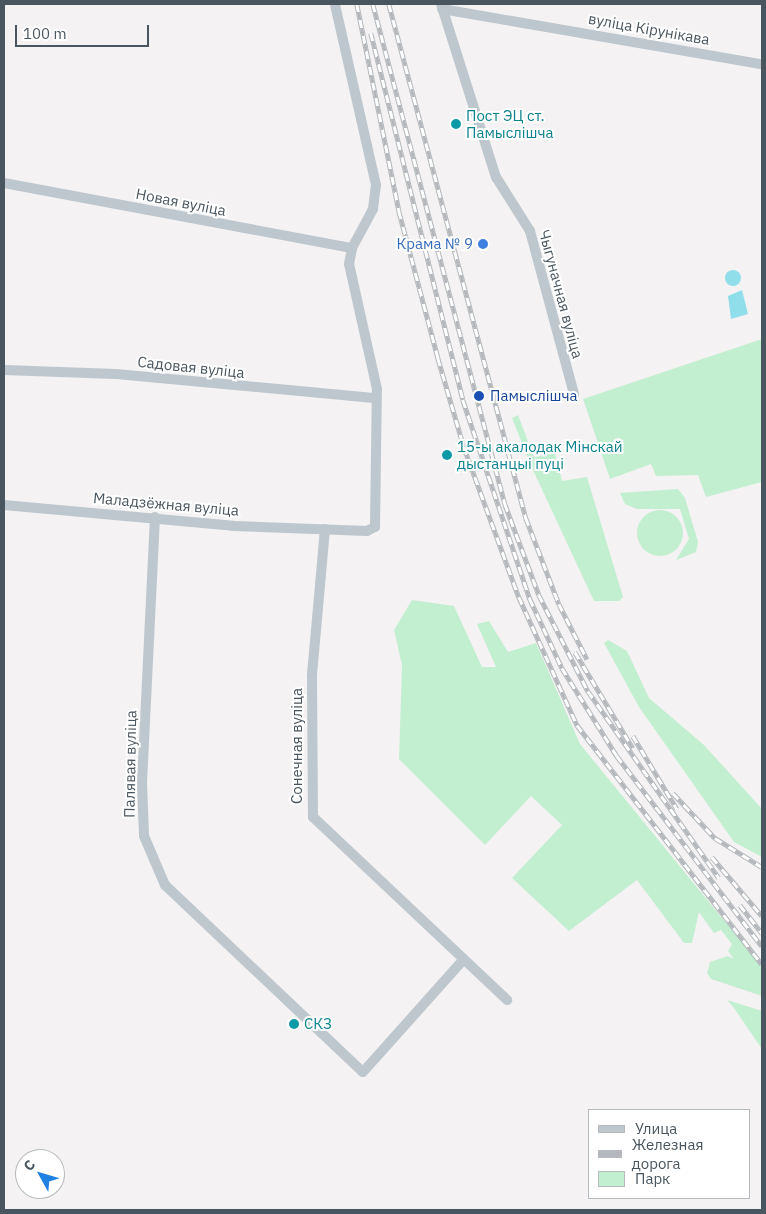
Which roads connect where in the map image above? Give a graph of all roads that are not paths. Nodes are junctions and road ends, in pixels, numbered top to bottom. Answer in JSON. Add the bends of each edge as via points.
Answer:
{"nodes":[{"id":1,"x":335,"y":4,"type":"edge"},
{"id":2,"x":441,"y":6,"type":"edge"},
{"id":3,"x":762,"y":64,"type":"edge"},
{"id":4,"x":4,"y":183,"type":"edge"},
{"id":5,"x":352,"y":248,"type":"junction"},
{"id":6,"x":4,"y":370,"type":"edge"},
{"id":7,"x":574,"y":394,"type":"dead end"},
{"id":8,"x":374,"y":398,"type":"junction"},
{"id":9,"x":4,"y":505,"type":"edge"},
{"id":10,"x":155,"y":517,"type":"junction"},
{"id":11,"x":325,"y":529,"type":"junction"},
{"id":12,"x":463,"y":960,"type":"junction"},
{"id":13,"x":507,"y":1000,"type":"dead end"}],
"edges":[{"from":1,"to":5,"type":"street","via":[[376,185],[373,209]]},
{"from":2,"to":3,"type":"street","name":"вуліца Кірунікава"},
{"from":2,"to":7,"type":"street","name":"Чыгуначная вуліца","via":[[496,178],[530,231]]},
{"from":4,"to":5,"type":"street","name":"Новая вуліца"},
{"from":5,"to":8,"type":"street","name":"Маладзёжная вуліца","via":[[349,264],[374,374]]},
{"from":6,"to":8,"type":"street","name":"Садовая вуліца","via":[[116,374]]},
{"from":8,"to":11,"type":"street","name":"Маладзёжная вуліца","via":[[378,520],[367,531]]},
{"from":9,"to":10,"type":"street","name":"Маладзёжная вуліца"},
{"from":10,"to":11,"type":"street","name":"Маладзёжная вуліца"},
{"from":10,"to":12,"type":"street","name":"Палявая вуліца","via":[[142,783],[149,856],[178,900],[362,1072]]},
{"from":11,"to":12,"type":"street","name":"Сонечная вуліца","via":[[312,676],[313,816]]},
{"from":12,"to":13,"type":"street","name":"Сонечная вуліца"}]}
